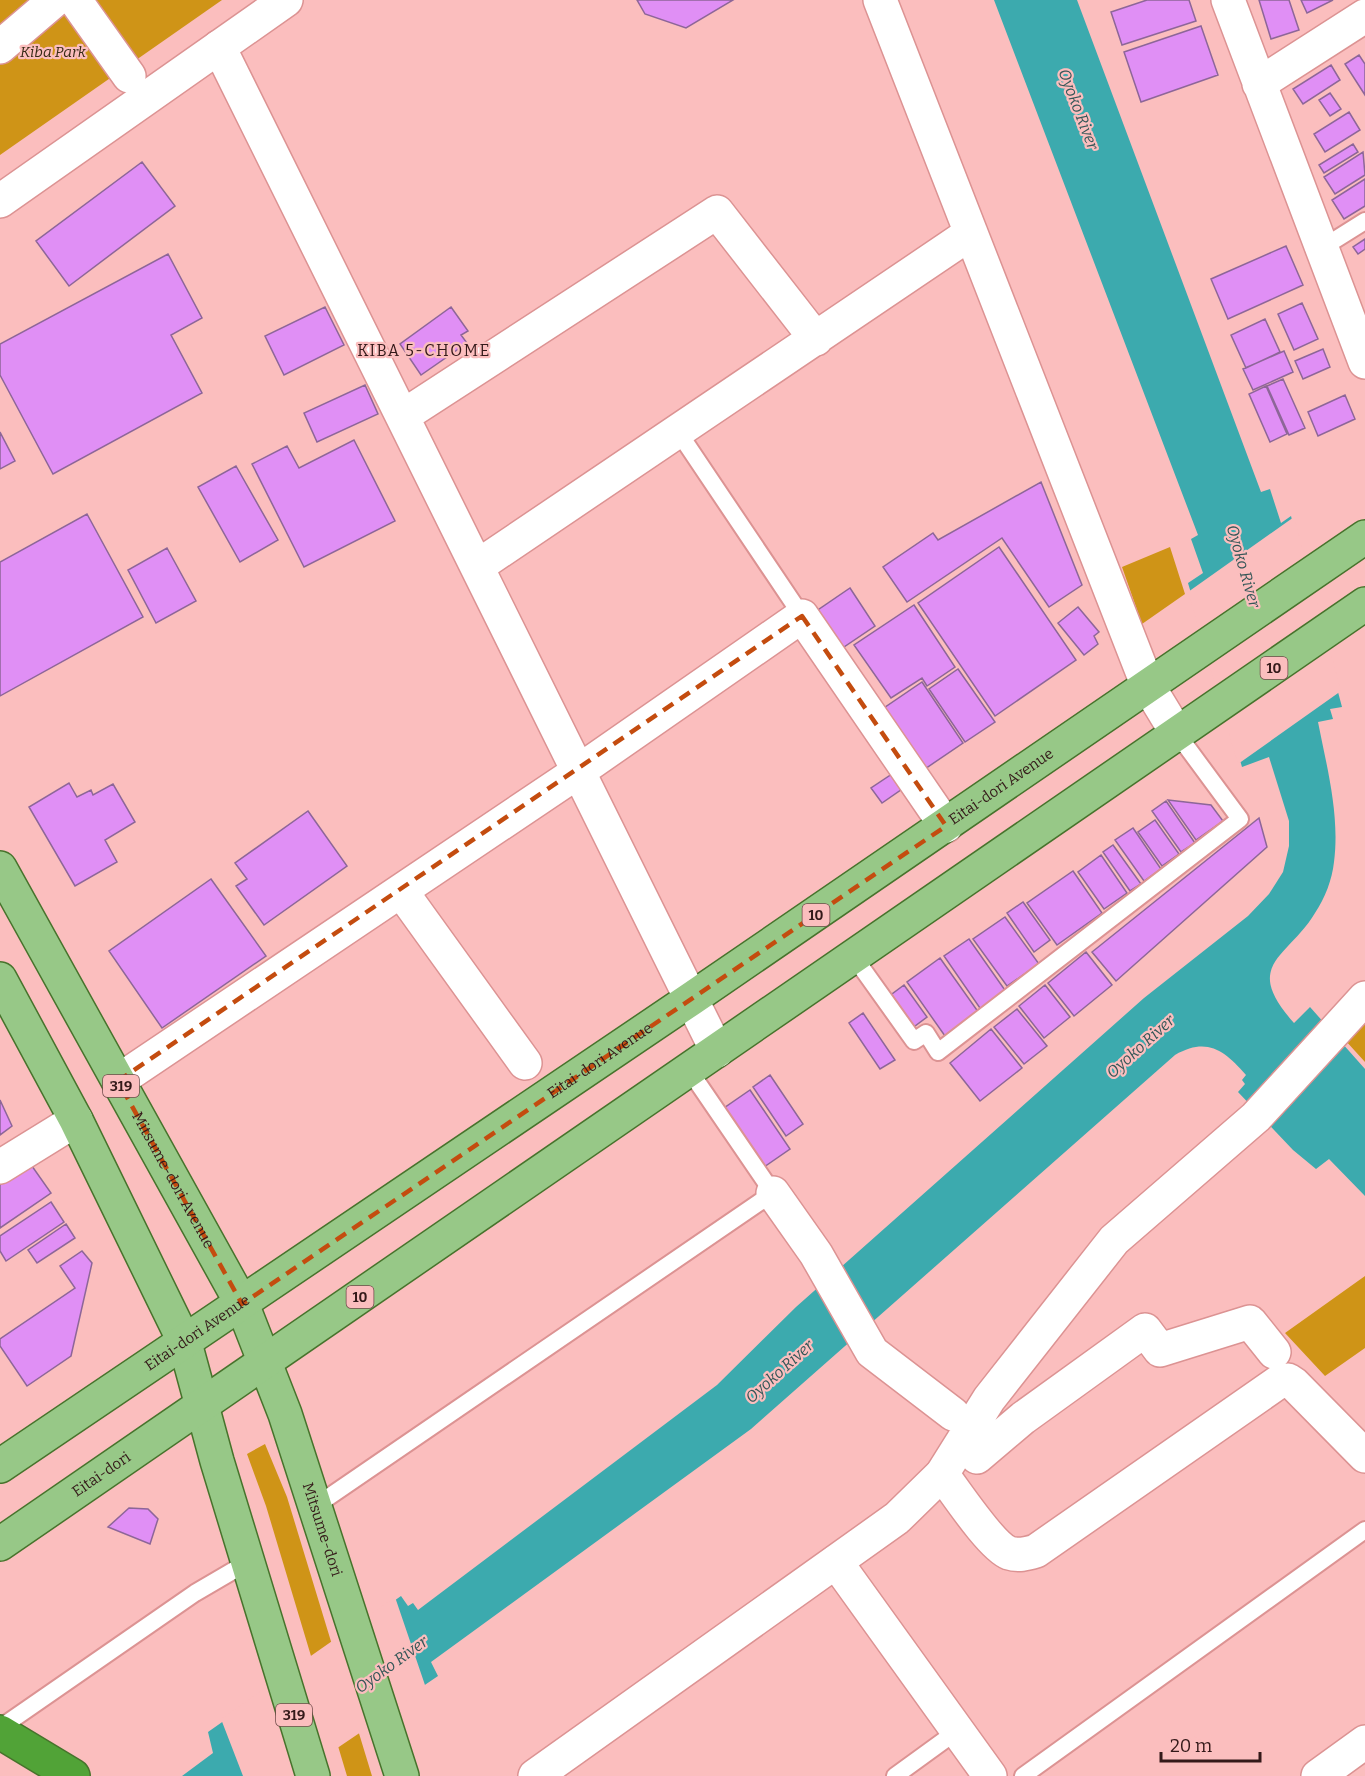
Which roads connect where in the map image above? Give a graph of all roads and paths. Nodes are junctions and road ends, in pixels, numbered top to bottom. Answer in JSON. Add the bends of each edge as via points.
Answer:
{"nodes":[{"id":1,"x":55,"y":0,"type":"edge"},
{"id":2,"x":75,"y":0,"type":"edge"},
{"id":3,"x":286,"y":0,"type":"edge"},
{"id":4,"x":880,"y":0,"type":"edge"},
{"id":5,"x":1228,"y":0,"type":"edge"},
{"id":6,"x":1365,"y":16,"type":"edge"},
{"id":7,"x":0,"y":47,"type":"edge"},
{"id":8,"x":219,"y":47,"type":"junction"},
{"id":9,"x":129,"y":76,"type":"dead end"},
{"id":10,"x":1259,"y":84,"type":"junction"},
{"id":11,"x":0,"y":201,"type":"edge"},
{"id":12,"x":1365,"y":221,"type":"edge"},
{"id":13,"x":971,"y":233,"type":"junction"},
{"id":14,"x":1322,"y":248,"type":"junction"},
{"id":15,"x":816,"y":339,"type":"junction"},
{"id":16,"x":1365,"y":362,"type":"edge"},
{"id":17,"x":403,"y":416,"type":"junction"},
{"id":18,"x":679,"y":433,"type":"junction"},
{"id":19,"x":1365,"y":537,"type":"edge"},
{"id":20,"x":478,"y":566,"type":"junction"},
{"id":21,"x":1365,"y":604,"type":"edge"},
{"id":22,"x":802,"y":616,"type":"junction"},
{"id":23,"x":1147,"y":684,"type":"junction"},
{"id":24,"x":1178,"y":735,"type":"junction"},
{"id":25,"x":579,"y":771,"type":"junction"},
{"id":26,"x":945,"y":826,"type":"junction"},
{"id":27,"x":0,"y":868,"type":"edge"},
{"id":28,"x":401,"y":891,"type":"junction"},
{"id":29,"x":854,"y":957,"type":"junction"},
{"id":30,"x":0,"y":979,"type":"edge"},
{"id":31,"x":1365,"y":998,"type":"edge"},
{"id":32,"x":692,"y":999,"type":"junction"},
{"id":33,"x":717,"y":1051,"type":"junction"},
{"id":34,"x":525,"y":1063,"type":"dead end"},
{"id":35,"x":689,"y":1070,"type":"junction"},
{"id":36,"x":118,"y":1081,"type":"junction"},
{"id":37,"x":76,"y":1120,"type":"junction"},
{"id":38,"x":0,"y":1167,"type":"edge"},
{"id":39,"x":773,"y":1192,"type":"junction"},
{"id":40,"x":242,"y":1304,"type":"junction"},
{"id":41,"x":184,"y":1343,"type":"junction"},
{"id":42,"x":1274,"y":1352,"type":"dead end"},
{"id":43,"x":266,"y":1362,"type":"junction"},
{"id":44,"x":201,"y":1404,"type":"junction"},
{"id":45,"x":953,"y":1414,"type":"dead end"},
{"id":46,"x":1365,"y":1456,"type":"edge"},
{"id":47,"x":977,"y":1457,"type":"dead end"},
{"id":48,"x":0,"y":1466,"type":"edge"},
{"id":49,"x":942,"y":1474,"type":"junction"},
{"id":50,"x":314,"y":1506,"type":"junction"},
{"id":51,"x":1365,"y":1530,"type":"edge"},
{"id":52,"x":0,"y":1544,"type":"edge"},
{"id":53,"x":248,"y":1562,"type":"junction"},
{"id":54,"x":836,"y":1562,"type":"junction"},
{"id":55,"x":0,"y":1730,"type":"edge"},
{"id":56,"x":957,"y":1731,"type":"junction"},
{"id":57,"x":0,"y":1739,"type":"edge"},
{"id":58,"x":1365,"y":1742,"type":"edge"},
{"id":59,"x":398,"y":1767,"type":"edge"},
{"id":60,"x":62,"y":1776,"type":"edge"},
{"id":61,"x":73,"y":1776,"type":"edge"},
{"id":62,"x":313,"y":1776,"type":"edge"},
{"id":63,"x":535,"y":1776,"type":"edge"},
{"id":64,"x":895,"y":1776,"type":"edge"},
{"id":65,"x":990,"y":1776,"type":"edge"},
{"id":66,"x":1023,"y":1776,"type":"edge"},
{"id":67,"x":1318,"y":1776,"type":"edge"}],
"edges":[{"from":1,"to":7,"type":"street"},
{"from":2,"to":9,"type":"street"},
{"from":3,"to":8,"type":"street"},
{"from":4,"to":13,"type":"street"},
{"from":5,"to":10,"type":"street"},
{"from":6,"to":10,"type":"street"},
{"from":8,"to":11,"type":"street"},
{"from":8,"to":17,"type":"street"},
{"from":10,"to":14,"type":"street"},
{"from":12,"to":14,"type":"lane"},
{"from":13,"to":15,"type":"street"},
{"from":13,"to":23,"type":"street"},
{"from":14,"to":16,"type":"street"},
{"from":15,"to":17,"type":"street","via":[[717,212]]},
{"from":15,"to":18,"type":"street"},
{"from":17,"to":20,"type":"street"},
{"from":18,"to":20,"type":"street"},
{"from":18,"to":22,"type":"lane"},
{"from":19,"to":23,"type":"main road","name":"Eitai-dori Avenue","number":"10","via":[[1200,652]]},
{"from":20,"to":25,"type":"street"},
{"from":21,"to":24,"type":"main road","number":"10"},
{"from":22,"to":25,"type":"street"},
{"from":22,"to":26,"type":"street"},
{"from":23,"to":24,"type":"street"},
{"from":23,"to":26,"type":"main road","name":"Eitai-dori Avenue","number":"10"},
{"from":24,"to":29,"type":"main road","number":"10"},
{"from":24,"to":29,"type":"lane","via":[[1240,819],[939,1052],[926,1033],[914,1041]]},
{"from":25,"to":28,"type":"street"},
{"from":25,"to":32,"type":"street"},
{"from":26,"to":32,"type":"main road","name":"Eitai-dori Avenue","number":"10"},
{"from":27,"to":36,"type":"main road","name":"Mitsume-dori Avenue","number":"319"},
{"from":28,"to":34,"type":"street"},
{"from":28,"to":36,"type":"street"},
{"from":29,"to":33,"type":"main road","number":"10"},
{"from":30,"to":37,"type":"main road","number":"319"},
{"from":31,"to":49,"type":"street","via":[[1256,1117],[1114,1240],[989,1400]]},
{"from":32,"to":33,"type":"street"},
{"from":32,"to":40,"type":"main road","name":"Eitai-dori Avenue","number":"10"},
{"from":33,"to":35,"type":"main road","number":"10"},
{"from":35,"to":39,"type":"lane"},
{"from":35,"to":43,"type":"main road","number":"10"},
{"from":36,"to":40,"type":"main road","name":"Mitsume-dori Avenue","number":"319"},
{"from":37,"to":38,"type":"street"},
{"from":37,"to":41,"type":"main road","number":"319"},
{"from":39,"to":45,"type":"street","via":[[816,1254],[872,1352]]},
{"from":39,"to":50,"type":"lane"},
{"from":40,"to":41,"type":"main road","name":"Eitai-dori Avenue","number":"10"},
{"from":40,"to":43,"type":"main road","name":"Mitsume-dori","number":"319"},
{"from":41,"to":44,"type":"main road","number":"319"},
{"from":41,"to":48,"type":"main road","name":"Eitai-dori Avenue","number":"10"},
{"from":42,"to":47,"type":"street","via":[[1250,1322],[1160,1350],[1145,1330],[1023,1418]]},
{"from":43,"to":44,"type":"main road","number":"10"},
{"from":43,"to":50,"type":"main road","name":"Mitsume-dori","number":"319"},
{"from":44,"to":52,"type":"main road","name":"Eitai-dori","number":"10"},
{"from":44,"to":53,"type":"main road","number":"319"},
{"from":46,"to":49,"type":"street","via":[[1294,1384],[1280,1381],[1036,1551],[1019,1555],[1006,1552],[994,1542]]},
{"from":49,"to":54,"type":"street","via":[[897,1518]]},
{"from":50,"to":59,"type":"main road","name":"Mitsume-dori","number":"319"},
{"from":51,"to":66,"type":"lane"},
{"from":53,"to":55,"type":"lane","via":[[195,1593]]},
{"from":53,"to":62,"type":"main road","number":"319"},
{"from":54,"to":56,"type":"street"},
{"from":54,"to":63,"type":"street"},
{"from":55,"to":61,"type":"highway"},
{"from":56,"to":64,"type":"lane"},
{"from":56,"to":65,"type":"street"},
{"from":57,"to":60,"type":"highway"},
{"from":58,"to":67,"type":"street"}]}
